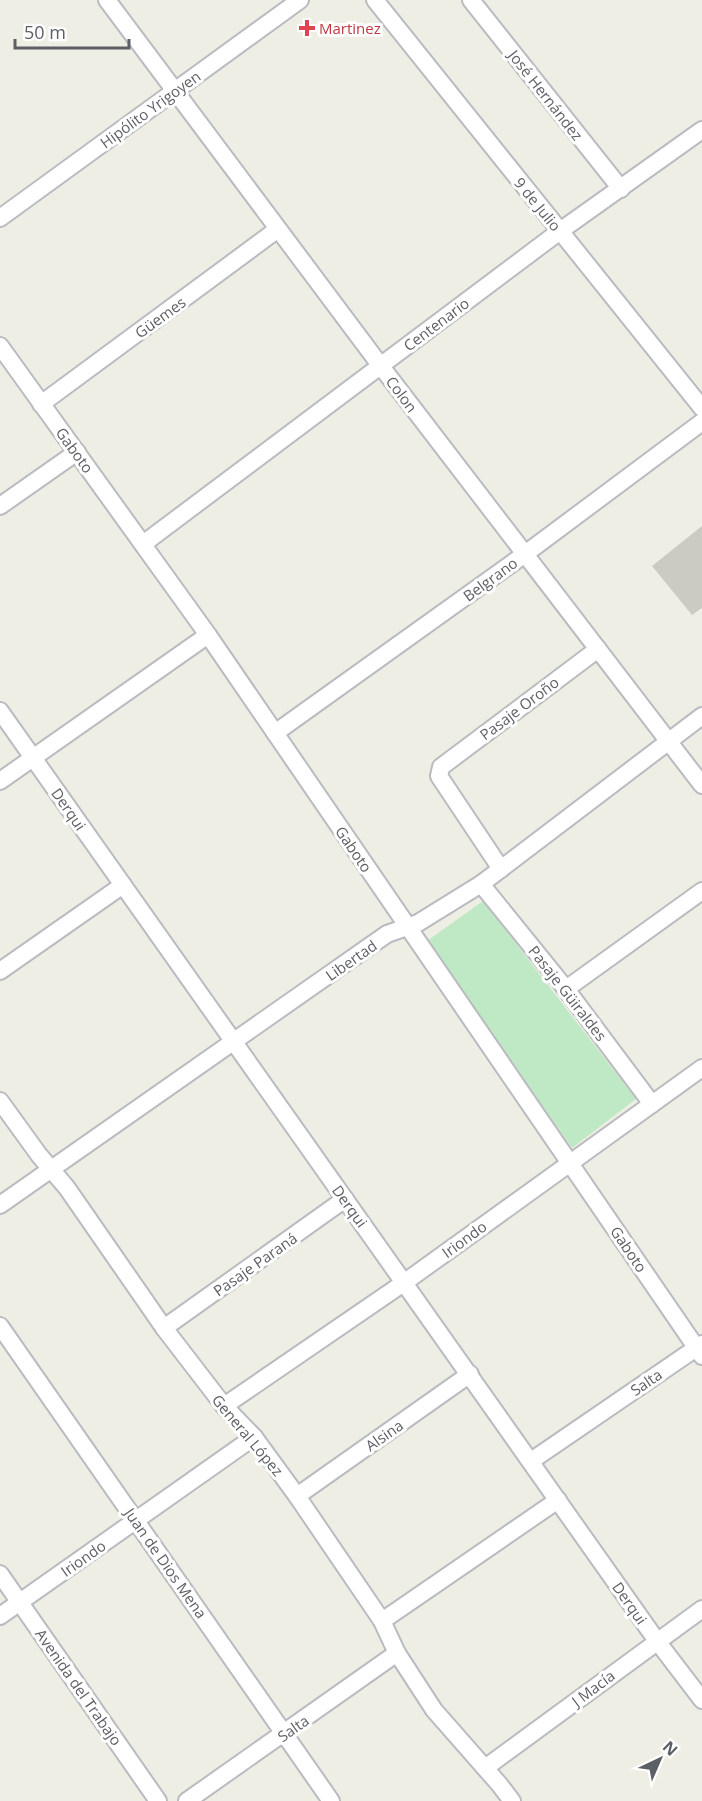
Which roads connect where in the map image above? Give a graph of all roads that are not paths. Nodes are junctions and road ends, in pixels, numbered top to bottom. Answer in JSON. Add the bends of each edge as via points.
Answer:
{"nodes":[{"id":1,"x":107,"y":0,"type":"edge"},
{"id":2,"x":300,"y":0,"type":"edge"},
{"id":3,"x":375,"y":0,"type":"edge"},
{"id":4,"x":471,"y":0,"type":"edge"},
{"id":5,"x":174,"y":91,"type":"junction"},
{"id":6,"x":702,"y":130,"type":"edge"},
{"id":7,"x":621,"y":189,"type":"junction"},
{"id":8,"x":0,"y":218,"type":"edge"},
{"id":9,"x":278,"y":229,"type":"junction"},
{"id":10,"x":560,"y":231,"type":"junction"},
{"id":11,"x":0,"y":346,"type":"edge"},
{"id":12,"x":380,"y":365,"type":"junction"},
{"id":13,"x":41,"y":404,"type":"junction"},
{"id":14,"x":702,"y":408,"type":"edge"},
{"id":15,"x":702,"y":422,"type":"edge"},
{"id":16,"x":76,"y":452,"type":"junction"},
{"id":17,"x":0,"y":506,"type":"edge"},
{"id":18,"x":143,"y":543,"type":"junction"},
{"id":19,"x":525,"y":554,"type":"junction"},
{"id":20,"x":208,"y":635,"type":"junction"},
{"id":21,"x":598,"y":649,"type":"junction"},
{"id":22,"x":0,"y":711,"type":"edge"},
{"id":23,"x":702,"y":716,"type":"edge"},
{"id":24,"x":275,"y":733,"type":"junction"},
{"id":25,"x":669,"y":742,"type":"junction"},
{"id":26,"x":34,"y":759,"type":"junction"},
{"id":27,"x":0,"y":781,"type":"edge"},
{"id":28,"x":702,"y":785,"type":"edge"},
{"id":29,"x":501,"y":869,"type":"junction"},
{"id":30,"x":481,"y":884,"type":"junction"},
{"id":31,"x":123,"y":885,"type":"junction"},
{"id":32,"x":702,"y":891,"type":"edge"},
{"id":33,"x":407,"y":927,"type":"junction"},
{"id":34,"x":0,"y":971,"type":"edge"},
{"id":35,"x":566,"y":989,"type":"junction"},
{"id":36,"x":234,"y":1042,"type":"junction"},
{"id":37,"x":702,"y":1068,"type":"edge"},
{"id":38,"x":0,"y":1101,"type":"edge"},
{"id":39,"x":652,"y":1104,"type":"junction"},
{"id":40,"x":570,"y":1163,"type":"junction"},
{"id":41,"x":51,"y":1169,"type":"junction"},
{"id":42,"x":345,"y":1199,"type":"junction"},
{"id":43,"x":0,"y":1205,"type":"edge"},
{"id":44,"x":405,"y":1282,"type":"junction"},
{"id":45,"x":0,"y":1326,"type":"edge"},
{"id":46,"x":164,"y":1328,"type":"junction"},
{"id":47,"x":700,"y":1349,"type":"edge"},
{"id":48,"x":470,"y":1374,"type":"junction"},
{"id":49,"x":224,"y":1407,"type":"junction"},
{"id":50,"x":254,"y":1437,"type":"junction"},
{"id":51,"x":531,"y":1461,"type":"junction"},
{"id":52,"x":297,"y":1496,"type":"junction"},
{"id":53,"x":558,"y":1500,"type":"junction"},
{"id":54,"x":137,"y":1521,"type":"junction"},
{"id":55,"x":0,"y":1574,"type":"edge"},
{"id":56,"x":20,"y":1602,"type":"junction"},
{"id":57,"x":702,"y":1609,"type":"edge"},
{"id":58,"x":0,"y":1616,"type":"edge"},
{"id":59,"x":382,"y":1621,"type":"junction"},
{"id":60,"x":657,"y":1641,"type":"junction"},
{"id":61,"x":397,"y":1653,"type":"junction"},
{"id":62,"x":702,"y":1700,"type":"edge"},
{"id":63,"x":284,"y":1734,"type":"junction"},
{"id":64,"x":485,"y":1768,"type":"junction"},
{"id":65,"x":158,"y":1801,"type":"edge"},
{"id":66,"x":187,"y":1801,"type":"edge"},
{"id":67,"x":331,"y":1801,"type":"edge"},
{"id":68,"x":512,"y":1801,"type":"edge"}],
"edges":[{"from":1,"to":5,"type":"street","name":"Colon"},
{"from":2,"to":5,"type":"street","name":"Hipólito Yrigoyen"},
{"from":3,"to":10,"type":"street","name":"9 de Julio"},
{"from":4,"to":7,"type":"street","name":"José Hernández"},
{"from":5,"to":8,"type":"street","name":"Hipólito Yrigoyen"},
{"from":5,"to":9,"type":"street","name":"Colon"},
{"from":6,"to":7,"type":"street","name":"Centenario"},
{"from":7,"to":10,"type":"street","name":"Centenario"},
{"from":9,"to":12,"type":"street","name":"Colon"},
{"from":9,"to":13,"type":"street","name":"Güemes"},
{"from":10,"to":12,"type":"street","name":"Centenario"},
{"from":10,"to":14,"type":"street","name":"9 de Julio"},
{"from":11,"to":13,"type":"street","name":"Gaboto"},
{"from":12,"to":18,"type":"street","name":"Centenario"},
{"from":12,"to":19,"type":"street","name":"Colon"},
{"from":13,"to":16,"type":"street","name":"Gaboto"},
{"from":15,"to":19,"type":"street","name":"Belgrano"},
{"from":16,"to":17,"type":"street"},
{"from":16,"to":18,"type":"street","name":"Gaboto"},
{"from":18,"to":20,"type":"street","name":"Gaboto"},
{"from":19,"to":21,"type":"street","name":"Colon"},
{"from":19,"to":24,"type":"street","name":"Belgrano"},
{"from":20,"to":24,"type":"street","name":"Gaboto"},
{"from":20,"to":26,"type":"street"},
{"from":21,"to":25,"type":"street","name":"Colon"},
{"from":21,"to":29,"type":"street","name":"Pasaje Oroño","via":[[441,767],[439,776]]},
{"from":22,"to":26,"type":"street","name":"Derqui"},
{"from":23,"to":25,"type":"street","name":"Libertad"},
{"from":24,"to":33,"type":"street","name":"Gaboto"},
{"from":25,"to":28,"type":"street","name":"Colon"},
{"from":25,"to":29,"type":"street","name":"Libertad"},
{"from":26,"to":27,"type":"street"},
{"from":26,"to":31,"type":"street","name":"Derqui"},
{"from":29,"to":30,"type":"street","name":"Libertad"},
{"from":30,"to":33,"type":"street","name":"Libertad"},
{"from":30,"to":35,"type":"street","name":"Pasaje Güiraldes"},
{"from":31,"to":34,"type":"street"},
{"from":31,"to":36,"type":"street","name":"Derqui"},
{"from":32,"to":35,"type":"street"},
{"from":33,"to":36,"type":"street","name":"Libertad","via":[[387,934]]},
{"from":33,"to":40,"type":"street","name":"Gaboto"},
{"from":35,"to":39,"type":"street","name":"Pasaje Güiraldes"},
{"from":36,"to":41,"type":"street","name":"Libertad"},
{"from":36,"to":42,"type":"street","name":"Derqui"},
{"from":37,"to":39,"type":"street","name":"Iriondo"},
{"from":38,"to":41,"type":"street","name":"General López"},
{"from":39,"to":40,"type":"street","name":"Iriondo"},
{"from":40,"to":44,"type":"street","name":"Iriondo"},
{"from":40,"to":47,"type":"street","name":"Gaboto"},
{"from":41,"to":43,"type":"street","name":"Libertad"},
{"from":41,"to":46,"type":"street","name":"General López"},
{"from":42,"to":44,"type":"street","name":"Derqui"},
{"from":42,"to":46,"type":"street","name":"Pasaje Paraná"},
{"from":44,"to":48,"type":"street","name":"Derqui"},
{"from":44,"to":49,"type":"street","name":"Iriondo"},
{"from":45,"to":54,"type":"street","name":"Juan de Dios Mena"},
{"from":46,"to":49,"type":"street","name":"General López"},
{"from":47,"to":51,"type":"street","name":"Salta"},
{"from":48,"to":51,"type":"street","name":"Derqui"},
{"from":48,"to":52,"type":"street","name":"Alsina"},
{"from":49,"to":50,"type":"street","name":"General López"},
{"from":50,"to":52,"type":"street","name":"General López"},
{"from":50,"to":54,"type":"street","name":"Iriondo"},
{"from":51,"to":53,"type":"street","name":"Derqui"},
{"from":52,"to":59,"type":"street","name":"General López"},
{"from":53,"to":59,"type":"street"},
{"from":53,"to":60,"type":"street","name":"Derqui"},
{"from":54,"to":56,"type":"street","name":"Iriondo"},
{"from":54,"to":63,"type":"street","name":"Juan de Dios Mena"},
{"from":55,"to":56,"type":"street","name":"Avenida del Trabajo"},
{"from":56,"to":58,"type":"street","name":"Iriondo"},
{"from":56,"to":65,"type":"street","name":"Avenida del Trabajo"},
{"from":57,"to":60,"type":"street","name":"J Macía"},
{"from":59,"to":61,"type":"street","name":"General López"},
{"from":60,"to":62,"type":"street","name":"Derqui"},
{"from":60,"to":64,"type":"street","name":"J Macía"},
{"from":61,"to":63,"type":"street","name":"Salta"},
{"from":61,"to":64,"type":"street","name":"General López","via":[[434,1710]]},
{"from":63,"to":66,"type":"street","name":"Salta"},
{"from":63,"to":67,"type":"street","name":"Juan de Dios Mena"},
{"from":64,"to":68,"type":"street","name":"General López"}]}
